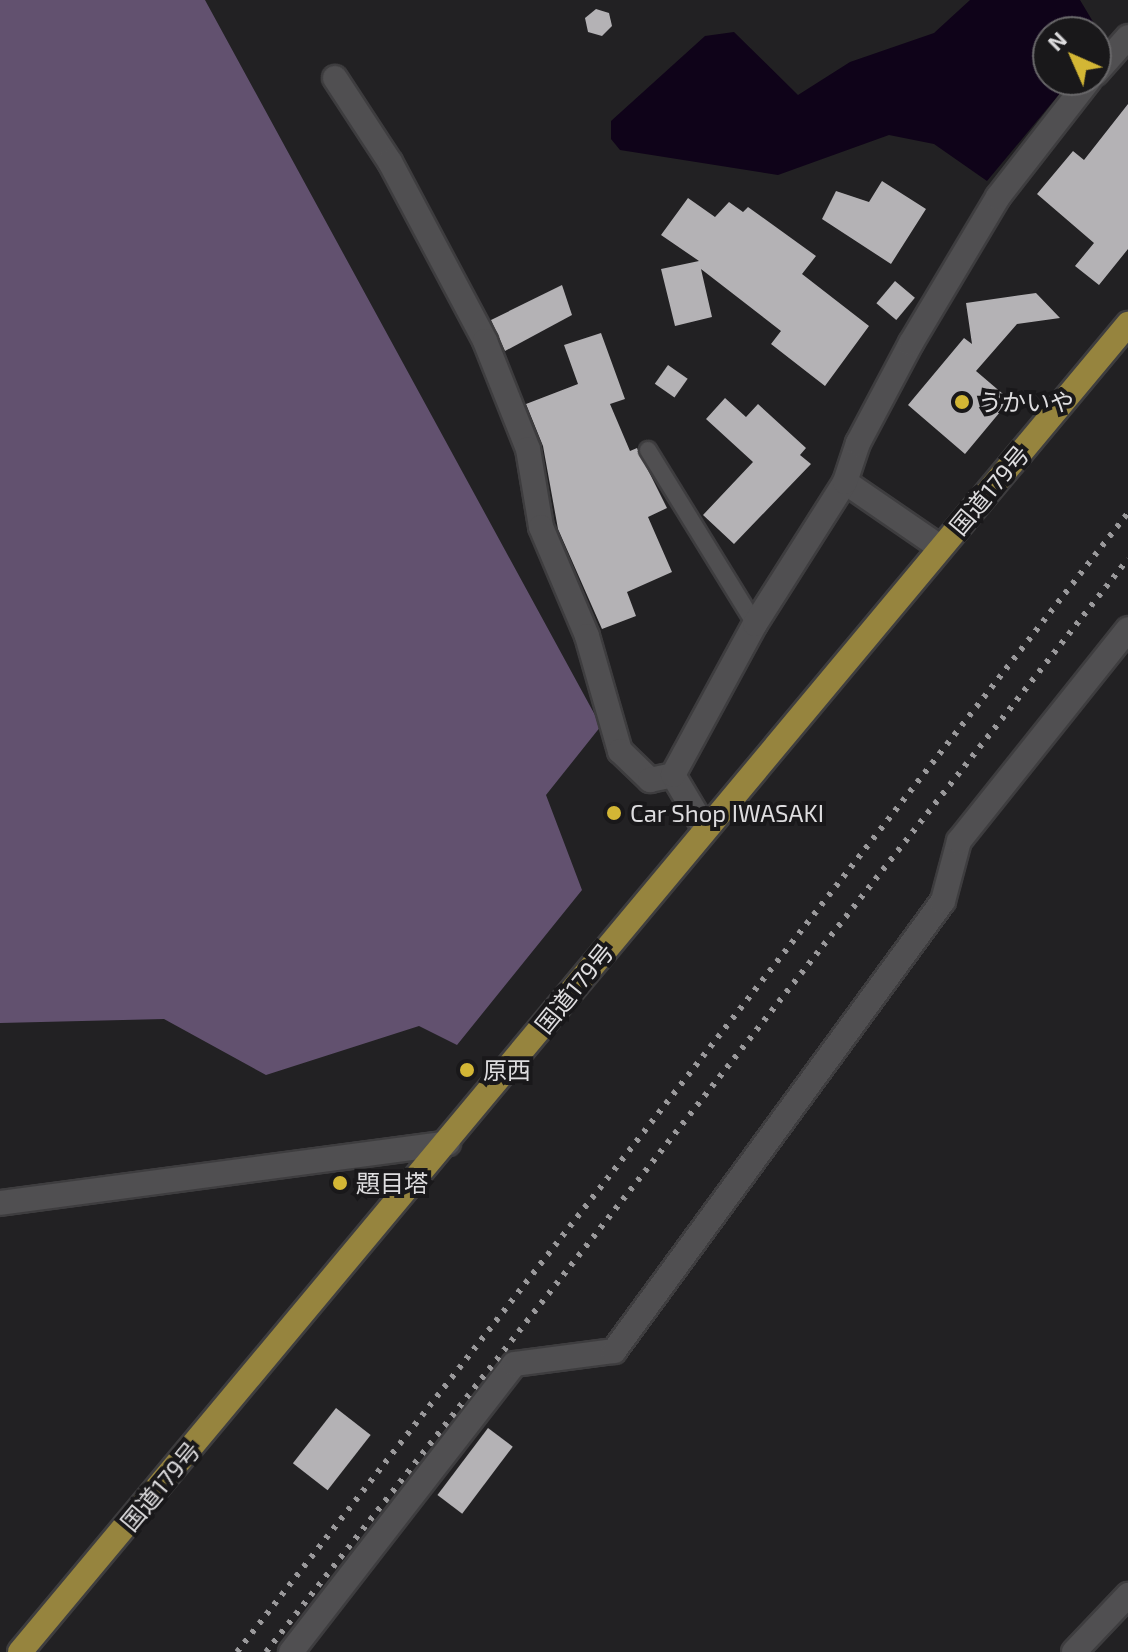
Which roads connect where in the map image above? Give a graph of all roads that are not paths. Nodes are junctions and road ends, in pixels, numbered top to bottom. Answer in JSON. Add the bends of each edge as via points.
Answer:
{"nodes":[{"id":1,"x":1128,"y":37,"type":"edge"},
{"id":2,"x":1112,"y":55,"type":"edge"},
{"id":3,"x":335,"y":78,"type":"dead end"},
{"id":4,"x":1077,"y":96,"type":"edge"},
{"id":5,"x":1128,"y":324,"type":"edge"},
{"id":6,"x":648,"y":450,"type":"dead end"},
{"id":7,"x":845,"y":482,"type":"junction"},
{"id":8,"x":941,"y":548,"type":"junction"},
{"id":9,"x":755,"y":624,"type":"junction"},
{"id":10,"x":1128,"y":629,"type":"edge"},
{"id":11,"x":673,"y":775,"type":"junction"},
{"id":12,"x":705,"y":829,"type":"junction"},
{"id":13,"x":448,"y":1143,"type":"junction"},
{"id":14,"x":0,"y":1203,"type":"edge"},
{"id":15,"x":1128,"y":1595,"type":"edge"},
{"id":16,"x":20,"y":1652,"type":"edge"},
{"id":17,"x":291,"y":1652,"type":"edge"},
{"id":18,"x":1074,"y":1652,"type":"edge"}],
"edges":[{"from":1,"to":2,"type":"street"},
{"from":3,"to":11,"type":"street","via":[[390,162],[485,341],[528,449],[541,527],[587,636],[620,751],[650,780]]},
{"from":4,"to":7,"type":"street","via":[[998,197],[911,343],[858,443]]},
{"from":5,"to":8,"type":"highway","name":"国道179号"},
{"from":6,"to":9,"type":"lane"},
{"from":7,"to":8,"type":"street"},
{"from":7,"to":9,"type":"street"},
{"from":8,"to":12,"type":"highway","name":"国道179号"},
{"from":9,"to":11,"type":"street"},
{"from":10,"to":17,"type":"street","via":[[959,841],[943,901],[614,1351],[514,1364]]},
{"from":11,"to":12,"type":"street"},
{"from":12,"to":13,"type":"highway","name":"国道179号"},
{"from":13,"to":14,"type":"street"},
{"from":13,"to":16,"type":"highway","name":"国道179号"},
{"from":15,"to":18,"type":"street"}]}
